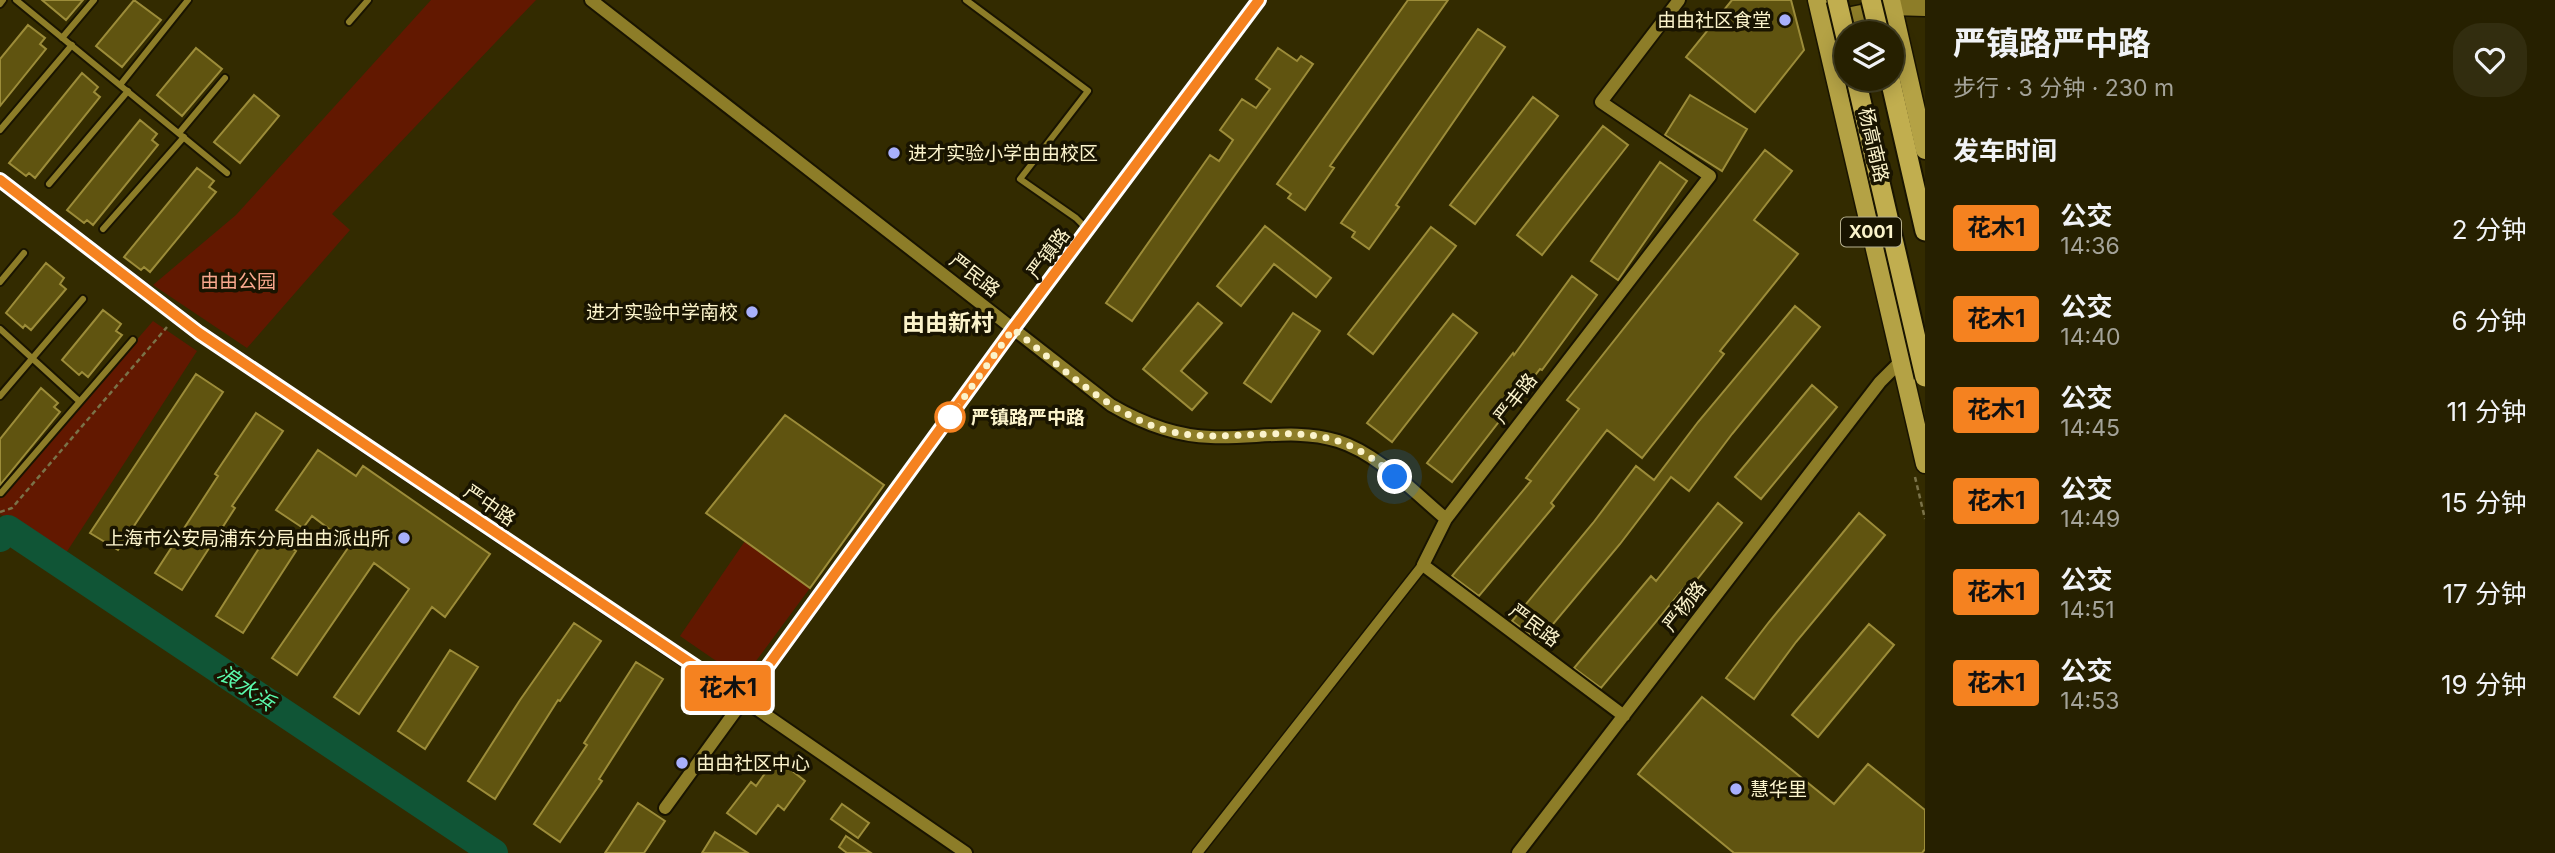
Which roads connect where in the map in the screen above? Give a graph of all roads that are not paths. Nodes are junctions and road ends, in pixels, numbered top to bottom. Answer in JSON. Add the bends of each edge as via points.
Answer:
{"nodes":[{"id":1,"x":16,"y":0,"type":"edge"},
{"id":2,"x":94,"y":0,"type":"edge"},
{"id":3,"x":174,"y":0,"type":"edge"},
{"id":4,"x":188,"y":0,"type":"edge"},
{"id":5,"x":368,"y":0,"type":"edge"},
{"id":6,"x":591,"y":0,"type":"edge"},
{"id":7,"x":966,"y":0,"type":"edge"},
{"id":8,"x":985,"y":0,"type":"edge"},
{"id":9,"x":1259,"y":0,"type":"edge"},
{"id":10,"x":1679,"y":0,"type":"edge"},
{"id":11,"x":1817,"y":0,"type":"edge"},
{"id":12,"x":1837,"y":0,"type":"edge"},
{"id":13,"x":1871,"y":0,"type":"edge"},
{"id":14,"x":1891,"y":3,"type":"edge"},
{"id":15,"x":182,"y":7,"type":"junction"},
{"id":16,"x":1925,"y":8,"type":"edge"},
{"id":17,"x":978,"y":9,"type":"junction"},
{"id":18,"x":1822,"y":20,"type":"junction"},
{"id":19,"x":1842,"y":21,"type":"edge"},
{"id":20,"x":1876,"y":21,"type":"edge"},
{"id":21,"x":349,"y":22,"type":"dead end"},
{"id":22,"x":62,"y":38,"type":"junction"},
{"id":23,"x":72,"y":46,"type":"junction"},
{"id":24,"x":225,"y":78,"type":"dead end"},
{"id":25,"x":120,"y":85,"type":"junction"},
{"id":26,"x":128,"y":91,"type":"junction"},
{"id":27,"x":1859,"y":91,"type":"edge"},
{"id":28,"x":1893,"y":91,"type":"edge"},
{"id":29,"x":0,"y":130,"type":"edge"},
{"id":30,"x":181,"y":135,"type":"junction"},
{"id":31,"x":1925,"y":150,"type":"edge"},
{"id":32,"x":227,"y":173,"type":"dead end"},
{"id":33,"x":0,"y":180,"type":"edge"},
{"id":34,"x":49,"y":184,"type":"dead end"},
{"id":35,"x":103,"y":229,"type":"dead end"},
{"id":36,"x":1089,"y":231,"type":"junction"},
{"id":37,"x":1925,"y":231,"type":"edge"},
{"id":38,"x":24,"y":253,"type":"dead end"},
{"id":39,"x":0,"y":282,"type":"edge"},
{"id":40,"x":83,"y":299,"type":"dead end"},
{"id":41,"x":0,"y":329,"type":"edge"},
{"id":42,"x":1013,"y":329,"type":"junction"},
{"id":43,"x":133,"y":340,"type":"dead end"},
{"id":44,"x":1925,"y":341,"type":"edge"},
{"id":45,"x":32,"y":359,"type":"junction"},
{"id":46,"x":1901,"y":360,"type":"junction"},
{"id":47,"x":1925,"y":377,"type":"edge"},
{"id":48,"x":0,"y":396,"type":"edge"},
{"id":49,"x":79,"y":401,"type":"junction"},
{"id":50,"x":1925,"y":464,"type":"edge"},
{"id":51,"x":1,"y":493,"type":"edge"},
{"id":52,"x":1446,"y":519,"type":"junction"},
{"id":53,"x":1423,"y":565,"type":"junction"},
{"id":54,"x":744,"y":699,"type":"junction"},
{"id":55,"x":1623,"y":716,"type":"junction"},
{"id":56,"x":665,"y":808,"type":"dead end"},
{"id":57,"x":965,"y":853,"type":"edge"},
{"id":58,"x":1197,"y":853,"type":"edge"},
{"id":59,"x":1518,"y":853,"type":"edge"}],
"edges":[{"from":1,"to":22,"type":"lane"},
{"from":2,"to":22,"type":"lane"},
{"from":3,"to":15,"type":"lane"},
{"from":4,"to":15,"type":"lane"},
{"from":5,"to":21,"type":"lane"},
{"from":6,"to":42,"type":"street","name":"严民路"},
{"from":7,"to":17,"type":"lane"},
{"from":8,"to":17,"type":"lane"},
{"from":9,"to":36,"type":"street","name":"严镇路"},
{"from":10,"to":52,"type":"street","name":"严丰路","via":[[1601,102],[1710,176]]},
{"from":11,"to":18,"type":"main road","name":"杨高南路","number":"X001"},
{"from":12,"to":19,"type":"highway","bridge":true},
{"from":13,"to":20,"type":"highway","bridge":true},
{"from":14,"to":16,"type":"street"},
{"from":14,"to":18,"type":"street"},
{"from":14,"to":31,"type":"main road"},
{"from":15,"to":25,"type":"lane"},
{"from":17,"to":36,"type":"lane","via":[[1088,91],[1020,179]]},
{"from":18,"to":46,"type":"main road","name":"杨高南路","number":"X001"},
{"from":22,"to":23,"type":"lane"},
{"from":23,"to":25,"type":"lane"},
{"from":23,"to":29,"type":"lane"},
{"from":24,"to":30,"type":"lane"},
{"from":25,"to":26,"type":"lane"},
{"from":26,"to":30,"type":"lane"},
{"from":26,"to":34,"type":"lane"},
{"from":27,"to":47,"type":"highway","name":"杨高南路","bridge":true},
{"from":28,"to":37,"type":"highway","name":"杨高南路","number":"X001"},
{"from":30,"to":32,"type":"lane"},
{"from":30,"to":35,"type":"lane"},
{"from":33,"to":54,"type":"street","name":"严中路","via":[[176,317]]},
{"from":36,"to":42,"type":"street","name":"严镇路"},
{"from":38,"to":39,"type":"lane"},
{"from":40,"to":45,"type":"lane"},
{"from":41,"to":45,"type":"lane"},
{"from":42,"to":52,"type":"street","name":"严民路","via":[[1132,417],[1189,435],[1291,433],[1339,441],[1377,462]]},
{"from":42,"to":54,"type":"street","name":"严镇路"},
{"from":43,"to":49,"type":"lane"},
{"from":44,"to":46,"type":"street","name":"严杨路"},
{"from":45,"to":48,"type":"lane"},
{"from":45,"to":49,"type":"lane"},
{"from":46,"to":50,"type":"main road","name":"杨高南路","number":"X001"},
{"from":46,"to":55,"type":"street","name":"严杨路"},
{"from":49,"to":51,"type":"lane"},
{"from":52,"to":53,"type":"street","name":"严丰路"},
{"from":53,"to":55,"type":"street","name":"严民路"},
{"from":53,"to":58,"type":"street","name":"严丰路"},
{"from":54,"to":56,"type":"street","name":"严镇路"},
{"from":54,"to":57,"type":"street","name":"严中路"},
{"from":55,"to":59,"type":"street","name":"严杨路"}]}
